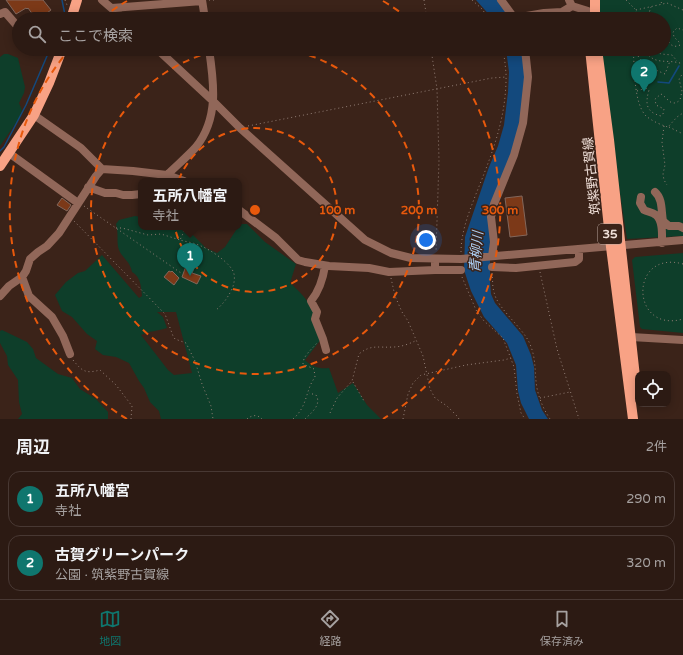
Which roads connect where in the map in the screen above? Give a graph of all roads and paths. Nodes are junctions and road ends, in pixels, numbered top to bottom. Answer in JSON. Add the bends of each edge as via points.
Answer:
{"nodes":[{"id":1,"x":77,"y":0,"type":"edge"},
{"id":2,"x":102,"y":0,"type":"edge"},
{"id":3,"x":202,"y":0,"type":"edge"},
{"id":4,"x":424,"y":0,"type":"edge"},
{"id":5,"x":472,"y":0,"type":"edge"},
{"id":6,"x":502,"y":0,"type":"edge"},
{"id":7,"x":588,"y":0,"type":"edge"},
{"id":8,"x":594,"y":0,"type":"edge"},
{"id":9,"x":626,"y":0,"type":"edge"},
{"id":10,"x":663,"y":0,"type":"edge"},
{"id":11,"x":570,"y":3,"type":"edge"},
{"id":12,"x":661,"y":3,"type":"junction"},
{"id":13,"x":651,"y":7,"type":"junction"},
{"id":14,"x":112,"y":8,"type":"junction"},
{"id":15,"x":636,"y":10,"type":"joint"},
{"id":16,"x":683,"y":10,"type":"edge"},
{"id":17,"x":73,"y":12,"type":"edge"},
{"id":18,"x":116,"y":12,"type":"edge"},
{"id":19,"x":204,"y":12,"type":"edge"},
{"id":20,"x":426,"y":12,"type":"edge"},
{"id":21,"x":484,"y":12,"type":"edge"},
{"id":22,"x":510,"y":12,"type":"edge"},
{"id":23,"x":562,"y":12,"type":"edge"},
{"id":24,"x":584,"y":12,"type":"edge"},
{"id":25,"x":588,"y":12,"type":"edge"},
{"id":26,"x":595,"y":12,"type":"edge"},
{"id":27,"x":649,"y":12,"type":"edge"},
{"id":28,"x":0,"y":14,"type":"edge"},
{"id":29,"x":12,"y":20,"type":"edge"},
{"id":30,"x":683,"y":30,"type":"edge"},
{"id":31,"x":671,"y":44,"type":"edge"},
{"id":32,"x":671,"y":55,"type":"edge"},
{"id":33,"x":60,"y":56,"type":"edge"},
{"id":34,"x":165,"y":56,"type":"edge"},
{"id":35,"x":210,"y":56,"type":"edge"},
{"id":36,"x":432,"y":56,"type":"edge"},
{"id":37,"x":504,"y":56,"type":"edge"},
{"id":38,"x":526,"y":56,"type":"edge"},
{"id":39,"x":591,"y":56,"type":"edge"},
{"id":40,"x":598,"y":56,"type":"edge"},
{"id":41,"x":634,"y":56,"type":"edge"},
{"id":42,"x":637,"y":56,"type":"edge"},
{"id":43,"x":650,"y":56,"type":"edge"},
{"id":44,"x":670,"y":61,"type":"junction"},
{"id":45,"x":678,"y":62,"type":"junction"},
{"id":46,"x":683,"y":64,"type":"edge"},
{"id":47,"x":653,"y":69,"type":"junction"},
{"id":48,"x":683,"y":73,"type":"edge"},
{"id":49,"x":506,"y":77,"type":"junction"},
{"id":50,"x":646,"y":88,"type":"junction"},
{"id":51,"x":438,"y":89,"type":"junction"},
{"id":52,"x":637,"y":91,"type":"junction"},
{"id":53,"x":213,"y":101,"type":"junction"},
{"id":54,"x":683,"y":113,"type":"edge"},
{"id":55,"x":34,"y":115,"type":"junction"},
{"id":56,"x":664,"y":126,"type":"junction"},
{"id":57,"x":668,"y":127,"type":"junction"},
{"id":58,"x":240,"y":128,"type":"junction"},
{"id":59,"x":681,"y":133,"type":"dead end"},
{"id":60,"x":9,"y":153,"type":"junction"},
{"id":61,"x":0,"y":166,"type":"edge"},
{"id":62,"x":102,"y":169,"type":"junction"},
{"id":63,"x":167,"y":175,"type":"junction"},
{"id":64,"x":175,"y":178,"type":"edge"},
{"id":65,"x":667,"y":185,"type":"dead end"},
{"id":66,"x":88,"y":187,"type":"junction"},
{"id":67,"x":655,"y":192,"type":"dead end"},
{"id":68,"x":138,"y":194,"type":"edge"},
{"id":69,"x":640,"y":197,"type":"dead end"},
{"id":70,"x":78,"y":203,"type":"junction"},
{"id":71,"x":242,"y":212,"type":"edge"},
{"id":72,"x":70,"y":216,"type":"junction"},
{"id":73,"x":116,"y":228,"type":"junction"},
{"id":74,"x":683,"y":228,"type":"edge"},
{"id":75,"x":185,"y":230,"type":"edge"},
{"id":76,"x":180,"y":240,"type":"junction"},
{"id":77,"x":683,"y":240,"type":"edge"},
{"id":78,"x":662,"y":243,"type":"junction"},
{"id":79,"x":616,"y":246,"type":"junction"},
{"id":80,"x":579,"y":249,"type":"junction"},
{"id":81,"x":490,"y":256,"type":"junction"},
{"id":82,"x":435,"y":259,"type":"junction"},
{"id":83,"x":463,"y":259,"type":"junction"},
{"id":84,"x":683,"y":264,"type":"edge"},
{"id":85,"x":325,"y":266,"type":"junction"},
{"id":86,"x":538,"y":266,"type":"junction"},
{"id":87,"x":492,"y":267,"type":"joint"},
{"id":88,"x":435,"y":270,"type":"junction"},
{"id":89,"x":461,"y":270,"type":"joint"},
{"id":90,"x":389,"y":272,"type":"junction"},
{"id":91,"x":181,"y":273,"type":"dead end"},
{"id":92,"x":22,"y":277,"type":"junction"},
{"id":93,"x":0,"y":296,"type":"edge"},
{"id":94,"x":215,"y":311,"type":"dead end"},
{"id":95,"x":683,"y":319,"type":"edge"},
{"id":96,"x":322,"y":337,"type":"junction"},
{"id":97,"x":631,"y":337,"type":"junction"},
{"id":98,"x":416,"y":340,"type":"junction"},
{"id":99,"x":683,"y":340,"type":"edge"},
{"id":100,"x":326,"y":350,"type":"dead end"},
{"id":101,"x":70,"y":354,"type":"joint"},
{"id":102,"x":511,"y":358,"type":"junction"},
{"id":103,"x":427,"y":372,"type":"junction"},
{"id":104,"x":635,"y":375,"type":"edge"},
{"id":105,"x":352,"y":381,"type":"junction"},
{"id":106,"x":571,"y":392,"type":"junction"},
{"id":107,"x":308,"y":393,"type":"junction"},
{"id":108,"x":540,"y":398,"type":"junction"},
{"id":109,"x":364,"y":401,"type":"dead end"},
{"id":110,"x":638,"y":407,"type":"edge"},
{"id":111,"x":330,"y":413,"type":"dead end"},
{"id":112,"x":131,"y":419,"type":"edge"},
{"id":113,"x":213,"y":419,"type":"edge"},
{"id":114,"x":247,"y":419,"type":"edge"},
{"id":115,"x":262,"y":419,"type":"edge"},
{"id":116,"x":293,"y":419,"type":"edge"},
{"id":117,"x":305,"y":419,"type":"edge"},
{"id":118,"x":403,"y":419,"type":"edge"},
{"id":119,"x":459,"y":419,"type":"edge"},
{"id":120,"x":525,"y":419,"type":"edge"},
{"id":121,"x":550,"y":419,"type":"edge"},
{"id":122,"x":579,"y":419,"type":"edge"},
{"id":123,"x":633,"y":419,"type":"edge"},
{"id":124,"x":640,"y":419,"type":"edge"}],
"edges":[{"from":1,"to":17,"type":"main road"},
{"from":2,"to":14,"type":"street"},
{"from":3,"to":14,"type":"street"},
{"from":3,"to":19,"type":"street"},
{"from":4,"to":20,"type":"path"},
{"from":5,"to":21,"type":"path"},
{"from":6,"to":22,"type":"street"},
{"from":7,"to":25,"type":"main road"},
{"from":8,"to":26,"type":"main road"},
{"from":9,"to":15,"type":"path"},
{"from":10,"to":12,"type":"path"},
{"from":11,"to":23,"type":"street"},
{"from":11,"to":24,"type":"street"},
{"from":12,"to":13,"type":"path"},
{"from":12,"to":16,"type":"path","via":[[672,4]]},
{"from":13,"to":15,"type":"path"},
{"from":13,"to":27,"type":"path"},
{"from":14,"to":18,"type":"street"},
{"from":28,"to":29,"type":"street","via":[[5,12]]},
{"from":30,"to":31,"type":"path","via":[[677,28],[672,32],[680,45]]},
{"from":32,"to":45,"type":"path"},
{"from":33,"to":55,"type":"main road"},
{"from":34,"to":53,"type":"street"},
{"from":35,"to":53,"type":"street","via":[[214,82]]},
{"from":36,"to":51,"type":"path"},
{"from":37,"to":49,"type":"path"},
{"from":38,"to":81,"type":"street","via":[[528,77],[523,123],[514,155],[494,204],[491,217],[494,242]]},
{"from":39,"to":79,"type":"main road","name":"筑紫野古賀線","number":"35"},
{"from":40,"to":79,"type":"main road","name":"筑紫野古賀線","number":"35","via":[[609,140]]},
{"from":41,"to":52,"type":"path"},
{"from":42,"to":47,"type":"path","via":[[643,64]]},
{"from":43,"to":44,"type":"path","via":[[657,61]]},
{"from":44,"to":45,"type":"path"},
{"from":44,"to":47,"type":"path","via":[[665,74]]},
{"from":45,"to":46,"type":"path"},
{"from":47,"to":50,"type":"path"},
{"from":48,"to":50,"type":"path","via":[[679,79],[682,91],[680,100],[673,103],[662,95],[656,97],[656,105],[664,110],[661,116],[648,107],[646,100],[649,90]]},
{"from":49,"to":51,"type":"path"},
{"from":49,"to":83,"type":"path","via":[[496,143],[464,230],[461,245]]},
{"from":50,"to":52,"type":"path"},
{"from":51,"to":58,"type":"path"},
{"from":51,"to":82,"type":"path","via":[[439,160]]},
{"from":52,"to":56,"type":"path","via":[[639,103],[646,115]]},
{"from":53,"to":58,"type":"street"},
{"from":53,"to":63,"type":"street","via":[[208,129],[196,147]]},
{"from":54,"to":57,"type":"path"},
{"from":55,"to":60,"type":"main road"},
{"from":55,"to":62,"type":"street","via":[[81,148]]},
{"from":56,"to":57,"type":"path"},
{"from":56,"to":65,"type":"path","via":[[663,174]]},
{"from":57,"to":59,"type":"path"},
{"from":58,"to":82,"type":"street","via":[[365,240],[391,253],[411,258]]},
{"from":60,"to":61,"type":"main road"},
{"from":60,"to":70,"type":"street"},
{"from":62,"to":63,"type":"street"},
{"from":62,"to":66,"type":"street"},
{"from":63,"to":64,"type":"street"},
{"from":66,"to":68,"type":"street","via":[[105,193]]},
{"from":66,"to":70,"type":"street"},
{"from":67,"to":74,"type":"street","via":[[659,195],[662,217],[666,224]]},
{"from":69,"to":78,"type":"street","via":[[644,210],[658,217]]},
{"from":70,"to":72,"type":"street"},
{"from":70,"to":73,"type":"path"},
{"from":71,"to":85,"type":"street","via":[[276,238],[298,260]]},
{"from":72,"to":92,"type":"street","via":[[47,246],[30,260]]},
{"from":72,"to":113,"type":"path","via":[[165,314],[173,336],[186,343],[211,406]]},
{"from":73,"to":76,"type":"path","via":[[148,235],[161,234]]},
{"from":73,"to":91,"type":"path"},
{"from":75,"to":76,"type":"path"},
{"from":76,"to":94,"type":"path","via":[[201,246],[231,266],[234,282],[224,304]]},
{"from":77,"to":78,"type":"street"},
{"from":78,"to":79,"type":"street"},
{"from":79,"to":80,"type":"street"},
{"from":79,"to":97,"type":"main road","name":"筑紫野古賀線","number":"35"},
{"from":79,"to":123,"type":"main road","name":"筑紫野古賀線","number":"35"},
{"from":80,"to":81,"type":"street"},
{"from":80,"to":86,"type":"street","via":[[579,258],[575,262]]},
{"from":81,"to":83,"type":"street"},
{"from":82,"to":83,"type":"street"},
{"from":82,"to":88,"type":"street"},
{"from":84,"to":95,"type":"path","via":[[669,262],[655,267],[646,278],[642,292],[645,305],[655,316],[668,321]]},
{"from":85,"to":90,"type":"street","via":[[369,268]]},
{"from":85,"to":96,"type":"street","via":[[318,292],[311,301],[317,312],[314,319]]},
{"from":86,"to":87,"type":"street"},
{"from":86,"to":106,"type":"path"},
{"from":87,"to":108,"type":"path","via":[[494,293],[499,304],[529,342],[536,366]]},
{"from":88,"to":89,"type":"street"},
{"from":88,"to":90,"type":"street"},
{"from":89,"to":102,"type":"path","via":[[476,310],[503,338]]},
{"from":90,"to":98,"type":"path","via":[[402,312]]},
{"from":92,"to":93,"type":"street"},
{"from":92,"to":101,"type":"street","via":[[29,296],[52,317]]},
{"from":96,"to":100,"type":"street"},
{"from":96,"to":107,"type":"path","via":[[304,358],[303,364],[315,372]]},
{"from":97,"to":99,"type":"street"},
{"from":97,"to":104,"type":"main road","name":"筑紫野古賀線","number":"35"},
{"from":98,"to":103,"type":"path"},
{"from":98,"to":105,"type":"path","via":[[394,347],[364,350],[359,354]]},
{"from":101,"to":112,"type":"path","via":[[83,371],[100,370],[116,384],[132,406]]},
{"from":102,"to":103,"type":"path"},
{"from":102,"to":120,"type":"path","via":[[517,394]]},
{"from":103,"to":118,"type":"path","via":[[416,378],[413,383]]},
{"from":103,"to":119,"type":"path","via":[[434,398],[447,406]]},
{"from":105,"to":109,"type":"path"},
{"from":105,"to":111,"type":"path","via":[[337,398]]},
{"from":106,"to":108,"type":"path"},
{"from":106,"to":122,"type":"path"},
{"from":107,"to":116,"type":"path","via":[[306,402]]},
{"from":107,"to":117,"type":"path","via":[[316,395],[318,403]]},
{"from":108,"to":121,"type":"path"},
{"from":110,"to":124,"type":"main road","name":"筑紫野古賀線","number":"35"},
{"from":114,"to":115,"type":"path","via":[[259,416]]}]}
